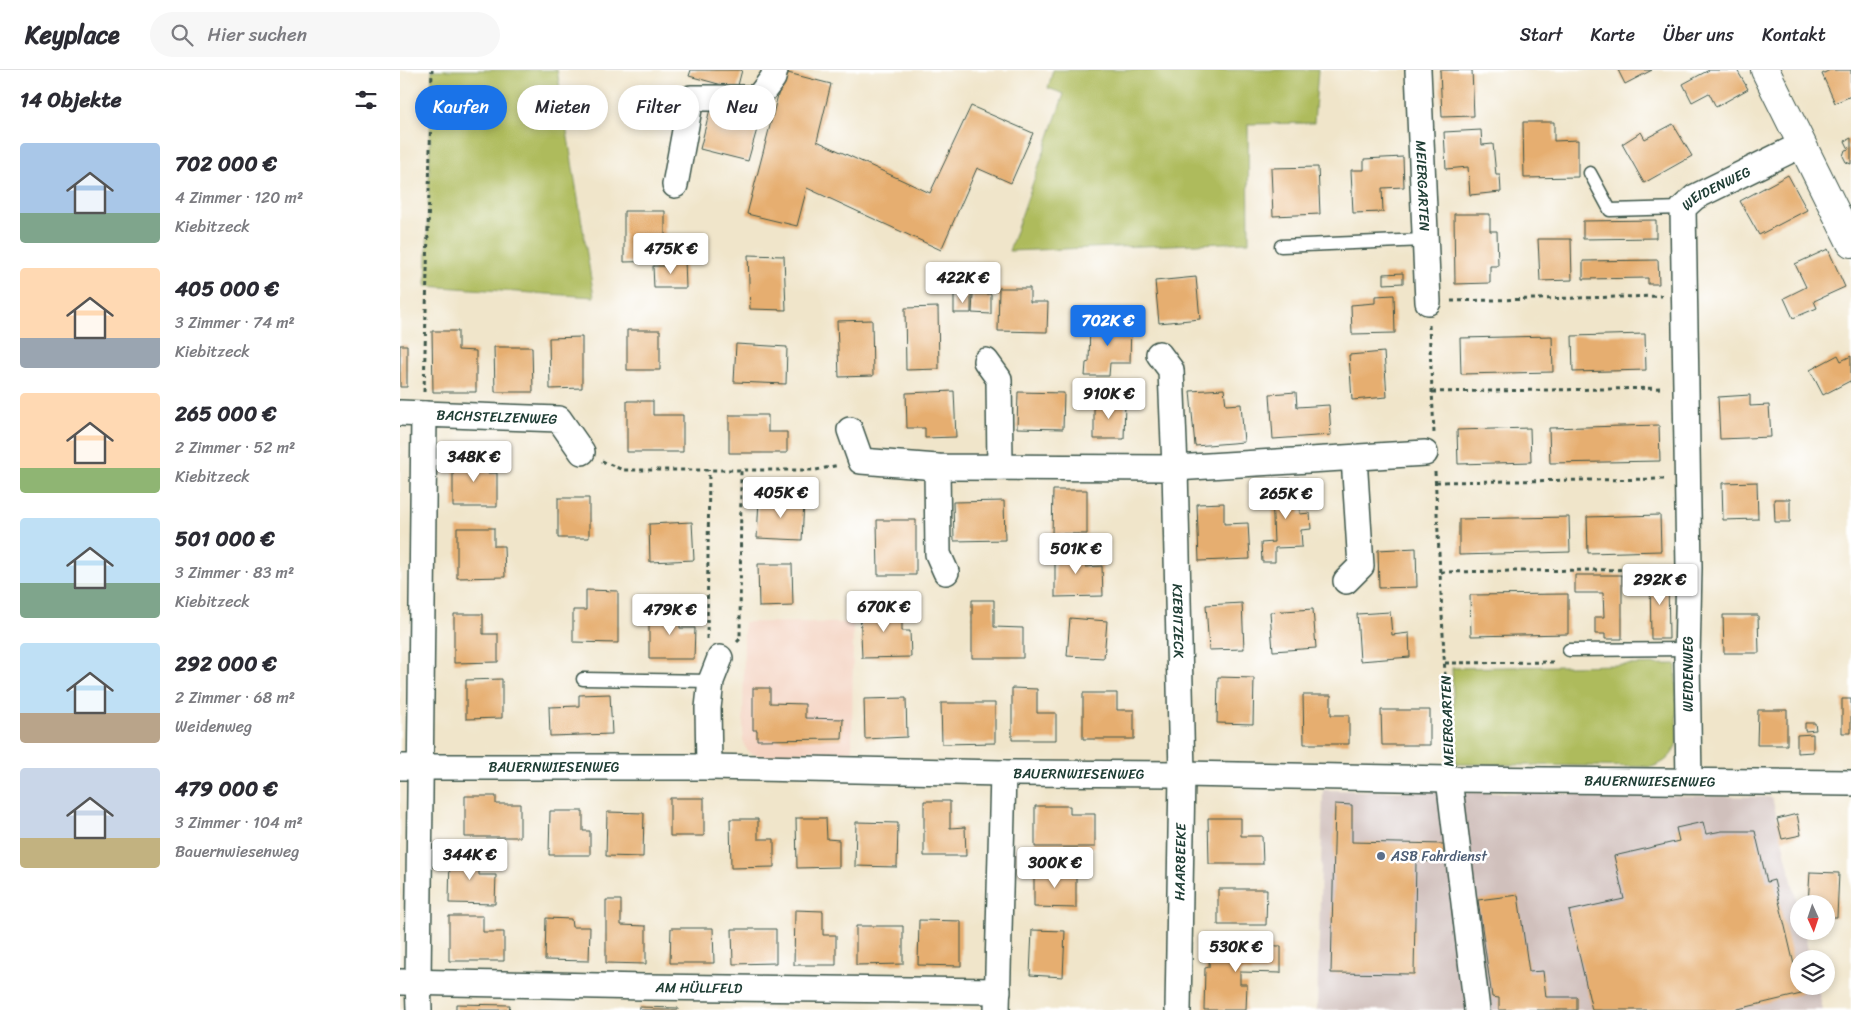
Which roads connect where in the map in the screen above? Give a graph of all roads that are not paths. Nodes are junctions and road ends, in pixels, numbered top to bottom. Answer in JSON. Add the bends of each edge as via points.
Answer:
{"nodes":[{"id":1,"x":775,"y":70,"type":"edge"},
{"id":2,"x":1418,"y":70,"type":"edge"},
{"id":3,"x":1765,"y":70,"type":"edge"},
{"id":4,"x":1802,"y":145,"type":"junction"},
{"id":5,"x":1590,"y":173,"type":"dead end"},
{"id":6,"x":675,"y":185,"type":"dead end"},
{"id":7,"x":1683,"y":208,"type":"junction"},
{"id":8,"x":1425,"y":240,"type":"junction"},
{"id":9,"x":1851,"y":244,"type":"edge"},
{"id":10,"x":1281,"y":246,"type":"dead end"},
{"id":11,"x":1428,"y":302,"type":"road end"},
{"id":12,"x":1159,"y":354,"type":"dead end"},
{"id":13,"x":986,"y":361,"type":"dead end"},
{"id":14,"x":412,"y":414,"type":"edge"},
{"id":15,"x":850,"y":430,"type":"dead end"},
{"id":16,"x":1431,"y":450,"type":"road end"},
{"id":17,"x":582,"y":452,"type":"road end"},
{"id":18,"x":1354,"y":458,"type":"junction"},
{"id":19,"x":937,"y":467,"type":"junction"},
{"id":20,"x":1000,"y":467,"type":"junction"},
{"id":21,"x":1174,"y":468,"type":"junction"},
{"id":22,"x":946,"y":572,"type":"dead end"},
{"id":23,"x":1346,"y":581,"type":"dead end"},
{"id":24,"x":411,"y":613,"type":"edge"},
{"id":25,"x":1688,"y":649,"type":"junction"},
{"id":26,"x":1569,"y":650,"type":"dead end"},
{"id":27,"x":720,"y":658,"type":"road end"},
{"id":28,"x":583,"y":679,"type":"dead end"},
{"id":29,"x":711,"y":681,"type":"junction"},
{"id":30,"x":709,"y":767,"type":"junction"},
{"id":31,"x":413,"y":769,"type":"edge"},
{"id":32,"x":1003,"y":773,"type":"junction"},
{"id":33,"x":1182,"y":774,"type":"junction"},
{"id":34,"x":1449,"y":779,"type":"junction"},
{"id":35,"x":1689,"y":780,"type":"junction"},
{"id":36,"x":1851,"y":783,"type":"edge"},
{"id":37,"x":409,"y":982,"type":"edge"},
{"id":38,"x":998,"y":1000,"type":"edge"},
{"id":39,"x":419,"y":1010,"type":"edge"},
{"id":40,"x":1178,"y":1010,"type":"edge"},
{"id":41,"x":1477,"y":1010,"type":"edge"}],
"edges":[{"from":1,"to":6,"type":"street","via":[[758,98],[691,98]]},
{"from":2,"to":8,"type":"street","name":"MEIERGARTEN"},
{"from":3,"to":4,"type":"street"},
{"from":4,"to":7,"type":"street","name":"WEIDENWEG","via":[[1695,197]]},
{"from":4,"to":9,"type":"street"},
{"from":5,"to":7,"type":"lane","via":[[1610,210]]},
{"from":7,"to":25,"type":"street","name":"WEIDENWEG"},
{"from":8,"to":10,"type":"lane"},
{"from":8,"to":11,"type":"street","name":"MEIERGARTEN"},
{"from":12,"to":21,"type":"street","name":"KIEBITZECK","via":[[1171,370]]},
{"from":13,"to":20,"type":"street","via":[[999,379]]},
{"from":14,"to":17,"type":"street","name":"BACHSTELZENWEG","via":[[559,419]]},
{"from":14,"to":24,"type":"street","name":"BACHSTELZENWEG"},
{"from":15,"to":19,"type":"street","via":[[861,461]]},
{"from":16,"to":18,"type":"street"},
{"from":18,"to":21,"type":"street"},
{"from":18,"to":23,"type":"street","via":[[1361,566]]},
{"from":19,"to":20,"type":"street"},
{"from":19,"to":22,"type":"street","via":[[938,554]]},
{"from":20,"to":21,"type":"street"},
{"from":21,"to":33,"type":"street","name":"KIEBITZECK"},
{"from":24,"to":31,"type":"street","name":"BACHSTELZENWEG"},
{"from":25,"to":26,"type":"lane"},
{"from":25,"to":35,"type":"street","name":"WEIDENWEG"},
{"from":27,"to":29,"type":"street"},
{"from":28,"to":29,"type":"lane"},
{"from":29,"to":30,"type":"street"},
{"from":30,"to":31,"type":"street","name":"BAUERNWIESENWEG"},
{"from":30,"to":32,"type":"street","name":"BAUERNWIESENWEG"},
{"from":31,"to":37,"type":"street","name":"BACHSTELZENWEG"},
{"from":32,"to":33,"type":"street","name":"BAUERNWIESENWEG"},
{"from":32,"to":38,"type":"street"},
{"from":33,"to":34,"type":"street","name":"BAUERNWIESENWEG"},
{"from":33,"to":40,"type":"street","name":"HAARBEEKE"},
{"from":34,"to":35,"type":"street","name":"BAUERNWIESENWEG"},
{"from":34,"to":41,"type":"street"},
{"from":35,"to":36,"type":"street","name":"BAUERNWIESENWEG"},
{"from":37,"to":38,"type":"street","name":"AM HÜLLFELD"},
{"from":37,"to":39,"type":"street","name":"BACHSTELZENWEG"}]}
